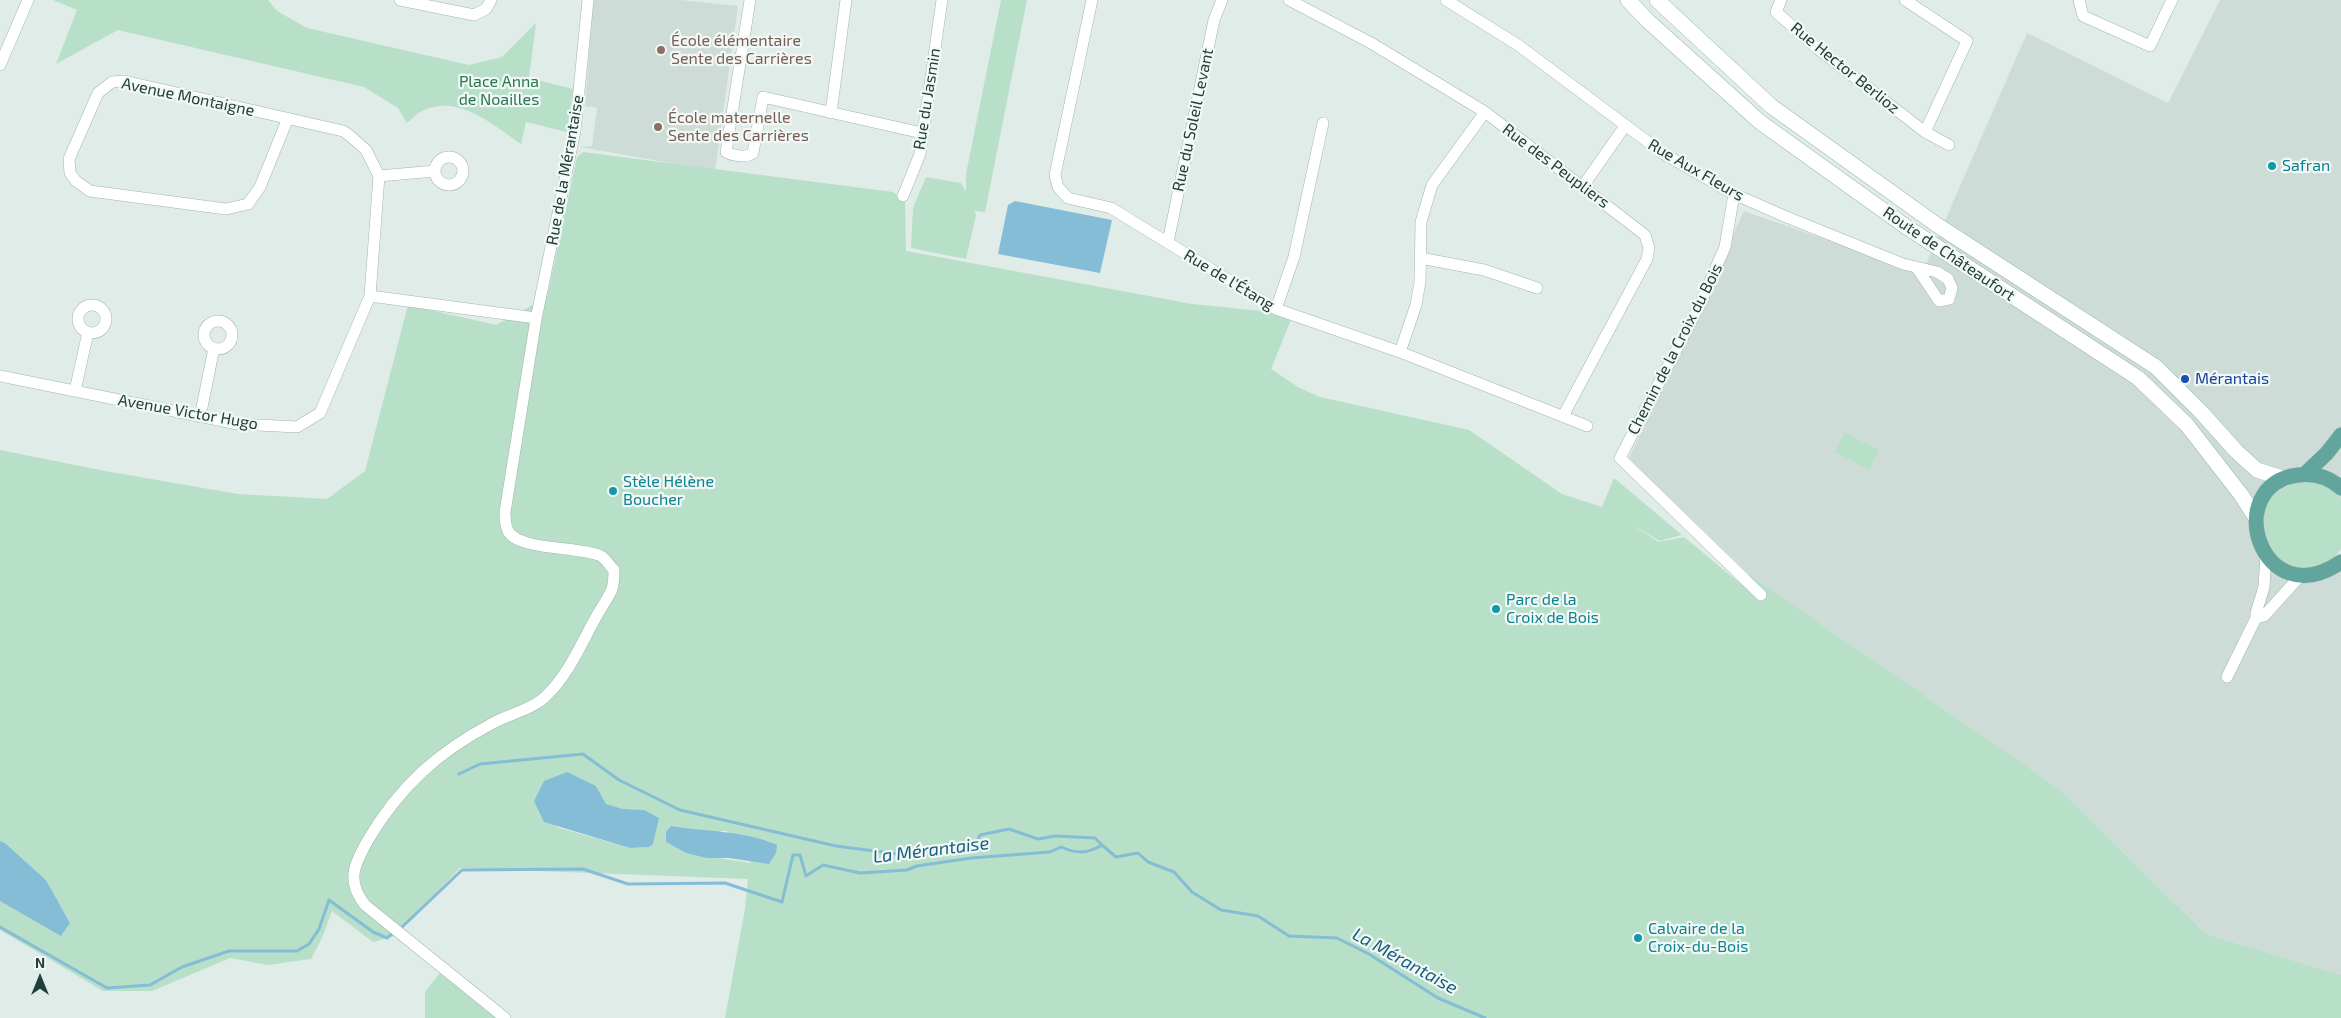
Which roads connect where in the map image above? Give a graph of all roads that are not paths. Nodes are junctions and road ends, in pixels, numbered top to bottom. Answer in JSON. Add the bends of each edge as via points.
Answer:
{"nodes":[{"id":1,"x":28,"y":0,"type":"edge"},
{"id":2,"x":400,"y":0,"type":"edge"},
{"id":3,"x":491,"y":0,"type":"edge"},
{"id":4,"x":588,"y":0,"type":"edge"},
{"id":5,"x":750,"y":0,"type":"edge"},
{"id":6,"x":846,"y":0,"type":"edge"},
{"id":7,"x":942,"y":0,"type":"edge"},
{"id":8,"x":1092,"y":0,"type":"edge"},
{"id":9,"x":1222,"y":0,"type":"edge"},
{"id":10,"x":1289,"y":0,"type":"edge"},
{"id":11,"x":1446,"y":0,"type":"edge"},
{"id":12,"x":1628,"y":0,"type":"edge"},
{"id":13,"x":1657,"y":0,"type":"edge"},
{"id":14,"x":1781,"y":0,"type":"edge"},
{"id":15,"x":1906,"y":0,"type":"edge"},
{"id":16,"x":2079,"y":0,"type":"edge"},
{"id":17,"x":2172,"y":0,"type":"edge"},
{"id":18,"x":0,"y":65,"type":"edge"},
{"id":19,"x":1484,"y":112,"type":"junction"},
{"id":20,"x":831,"y":113,"type":"junction"},
{"id":21,"x":288,"y":118,"type":"junction"},
{"id":22,"x":1322,"y":122,"type":"dead end"},
{"id":23,"x":1625,"y":126,"type":"junction"},
{"id":24,"x":1925,"y":132,"type":"junction"},
{"id":25,"x":922,"y":133,"type":"junction"},
{"id":26,"x":1949,"y":145,"type":"dead end"},
{"id":27,"x":435,"y":171,"type":"dead end"},
{"id":28,"x":379,"y":176,"type":"junction"},
{"id":29,"x":1583,"y":186,"type":"junction"},
{"id":30,"x":1734,"y":194,"type":"junction"},
{"id":31,"x":903,"y":196,"type":"dead end"},
{"id":32,"x":1168,"y":242,"type":"junction"},
{"id":33,"x":1420,"y":258,"type":"junction"},
{"id":34,"x":1917,"y":268,"type":"dead end"},
{"id":35,"x":1538,"y":288,"type":"dead end"},
{"id":36,"x":370,"y":296,"type":"junction"},
{"id":37,"x":1276,"y":309,"type":"junction"},
{"id":38,"x":537,"y":314,"type":"junction"},
{"id":39,"x":88,"y":332,"type":"dead end"},
{"id":40,"x":214,"y":348,"type":"dead end"},
{"id":41,"x":1400,"y":352,"type":"junction"},
{"id":42,"x":0,"y":376,"type":"edge"},
{"id":43,"x":75,"y":391,"type":"junction"},
{"id":44,"x":200,"y":416,"type":"junction"},
{"id":45,"x":1563,"y":416,"type":"junction"},
{"id":46,"x":1587,"y":426,"type":"dead end"},
{"id":47,"x":2341,"y":435,"type":"edge"},
{"id":48,"x":2305,"y":474,"type":"junction"},
{"id":49,"x":2285,"y":479,"type":"junction"},
{"id":50,"x":2340,"y":484,"type":"edge"},
{"id":51,"x":2256,"y":518,"type":"junction"},
{"id":52,"x":2266,"y":555,"type":"junction"},
{"id":53,"x":2337,"y":568,"type":"edge"},
{"id":54,"x":2300,"y":575,"type":"junction"},
{"id":55,"x":1761,"y":595,"type":"dead end"},
{"id":56,"x":2256,"y":618,"type":"junction"},
{"id":57,"x":2227,"y":677,"type":"dead end"},
{"id":58,"x":505,"y":1018,"type":"edge"}],
"edges":[{"from":1,"to":18,"type":"street"},
{"from":2,"to":3,"type":"street","via":[[474,15],[486,9]]},
{"from":4,"to":38,"type":"street","name":"Rue de la Mérantaise","via":[[575,132]]},
{"from":5,"to":20,"type":"street","via":[[725,150],[728,154],[748,156],[753,153],[764,97]]},
{"from":6,"to":20,"type":"street"},
{"from":7,"to":25,"type":"street","name":"Rue du Jasmin"},
{"from":8,"to":32,"type":"street","name":"Rue de l'Étang","via":[[1055,175],[1058,187],[1068,198],[1111,208]]},
{"from":9,"to":32,"type":"street","name":"Rue du Soleil Levant","via":[[1214,20]]},
{"from":10,"to":19,"type":"street","name":"Rue des Peupliers","via":[[1370,43]]},
{"from":11,"to":23,"type":"street","name":"Rue Aux Fleurs","via":[[1518,45]]},
{"from":12,"to":51,"type":"main road","name":"Route de Châteaufort","via":[[1760,122],[1905,226],[2138,378],[2187,425]]},
{"from":13,"to":49,"type":"main road","name":"Route de Châteaufort","via":[[1771,106],[1937,225],[2156,367],[2237,452],[2258,470]]},
{"from":14,"to":24,"type":"street","name":"Rue Hector Berlioz","via":[[1776,12]]},
{"from":15,"to":24,"type":"street","via":[[1967,41]]},
{"from":16,"to":17,"type":"street","via":[[2083,16],[2150,46]]},
{"from":19,"to":29,"type":"street","name":"Rue des Peupliers"},
{"from":19,"to":33,"type":"street","via":[[1432,185],[1421,222]]},
{"from":20,"to":25,"type":"street"},
{"from":21,"to":21,"type":"street","name":"Avenue Montaigne","via":[[124,81],[112,82],[98,93],[69,159],[70,172],[90,191],[226,209],[248,204],[260,187]]},
{"from":21,"to":28,"type":"street","name":"Avenue Montaigne","via":[[343,131],[366,150]]},
{"from":22,"to":37,"type":"street","via":[[1294,257]]},
{"from":23,"to":29,"type":"street"},
{"from":23,"to":30,"type":"street","name":"Rue Aux Fleurs","via":[[1664,154]]},
{"from":24,"to":26,"type":"street","name":"Rue Hector Berlioz"},
{"from":25,"to":31,"type":"street","name":"Rue du Jasmin","via":[[920,154]]},
{"from":27,"to":28,"type":"street"},
{"from":28,"to":36,"type":"street"},
{"from":29,"to":45,"type":"street","name":"Rue des Peupliers","via":[[1645,235],[1649,248],[1647,259]]},
{"from":30,"to":34,"type":"street","name":"Rue Aux Fleurs"},
{"from":30,"to":55,"type":"street","name":"Chemin de la Croix du Bois","via":[[1725,247],[1701,302],[1620,458]]},
{"from":32,"to":37,"type":"street","name":"Rue de l'Étang"},
{"from":33,"to":35,"type":"street","via":[[1484,270]]},
{"from":33,"to":41,"type":"street","via":[[1416,305]]},
{"from":36,"to":38,"type":"street"},
{"from":36,"to":44,"type":"street","name":"Avenue Victor Hugo","via":[[320,413],[297,428],[238,424]]},
{"from":37,"to":41,"type":"street","name":"Rue de l'Étang"},
{"from":38,"to":58,"type":"street","name":"Rue de la Mérantaise","via":[[505,522],[508,532],[515,538],[583,550],[602,557],[614,570],[611,590],[564,675],[546,697],[495,722],[438,756],[397,796],[356,865],[354,888],[365,905]]},
{"from":39,"to":43,"type":"street"},
{"from":40,"to":44,"type":"street"},
{"from":41,"to":45,"type":"street","name":"Rue de l'Étang"},
{"from":42,"to":43,"type":"street","name":"Avenue Victor Hugo"},
{"from":43,"to":44,"type":"street","name":"Avenue Victor Hugo"},
{"from":45,"to":46,"type":"street","name":"Rue de l'Étang"},
{"from":47,"to":48,"type":"main road","via":[[2327,454]]},
{"from":48,"to":49,"type":"main road"},
{"from":48,"to":50,"type":"main road"},
{"from":49,"to":51,"type":"main road","via":[[2265,495]]},
{"from":51,"to":52,"type":"main road","via":[[2258,542]]},
{"from":52,"to":54,"type":"main road","via":[[2287,572]]},
{"from":52,"to":56,"type":"street","via":[[2265,582]]},
{"from":53,"to":54,"type":"main road","via":[[2320,574]]},
{"from":54,"to":56,"type":"street","via":[[2264,616]]},
{"from":56,"to":57,"type":"street"}]}
